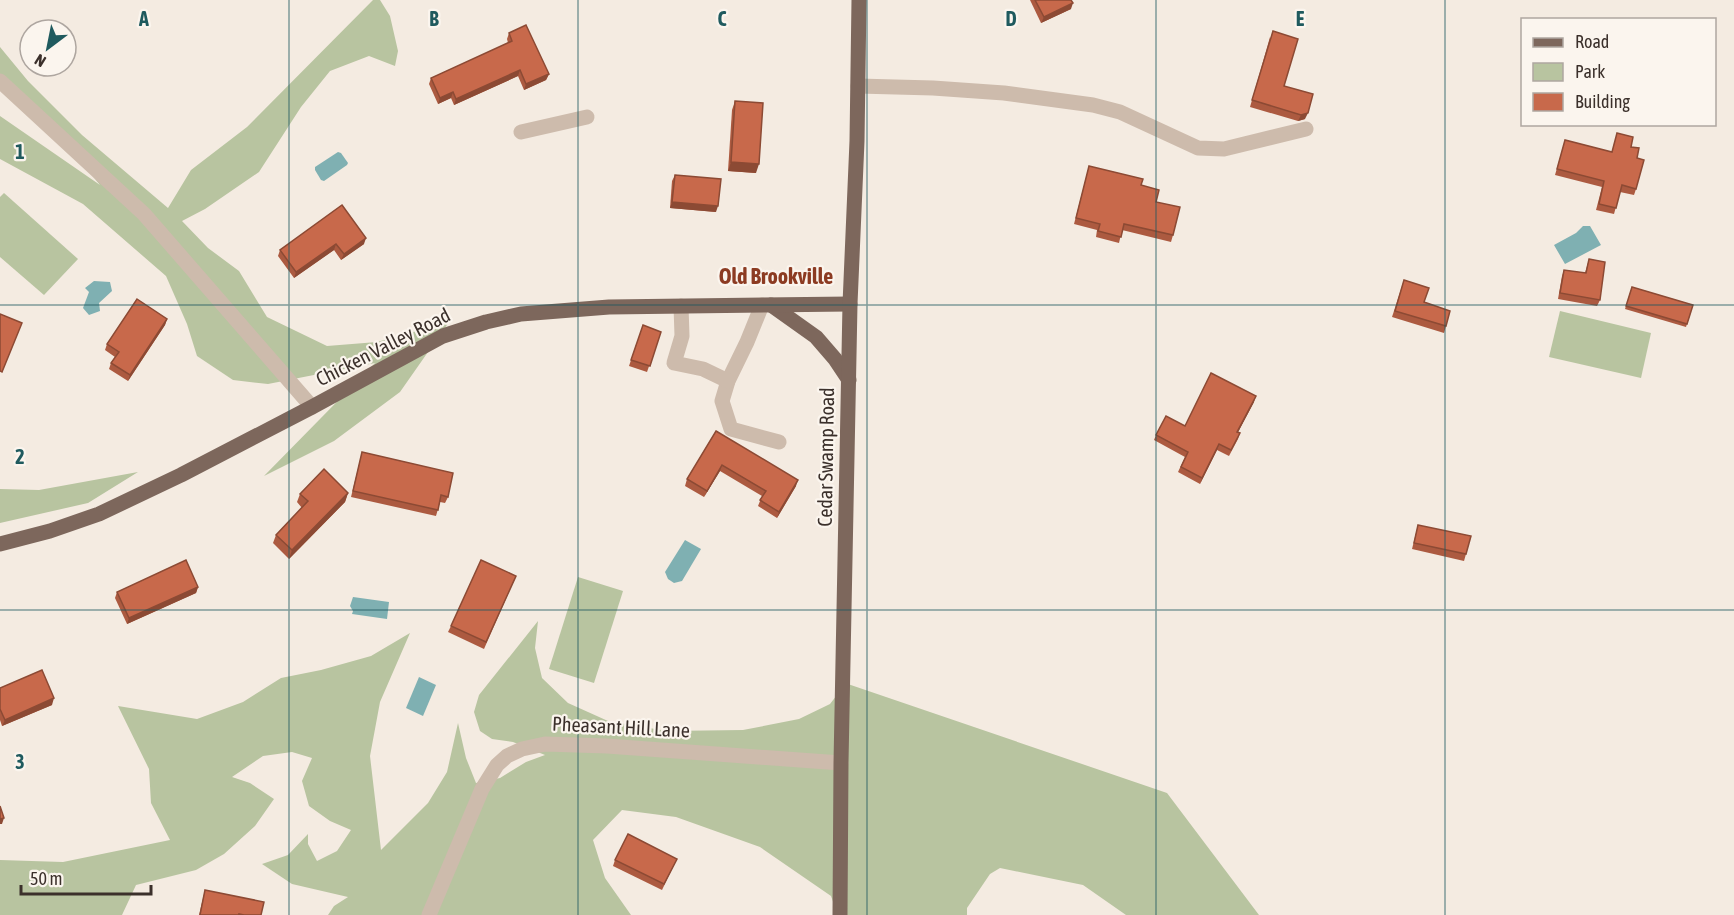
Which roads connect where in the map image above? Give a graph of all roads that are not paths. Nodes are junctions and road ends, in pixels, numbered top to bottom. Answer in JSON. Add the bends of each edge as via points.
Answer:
{"nodes":[{"id":1,"x":859,"y":0,"type":"edge"},
{"id":2,"x":0,"y":81,"type":"edge"},
{"id":3,"x":858,"y":86,"type":"junction"},
{"id":4,"x":586,"y":117,"type":"dead end"},
{"id":5,"x":1306,"y":129,"type":"dead end"},
{"id":6,"x":521,"y":132,"type":"dead end"},
{"id":7,"x":850,"y":304,"type":"junction"},
{"id":8,"x":767,"y":305,"type":"junction"},
{"id":9,"x":681,"y":306,"type":"junction"},
{"id":10,"x":849,"y":380,"type":"junction"},
{"id":11,"x":728,"y":381,"type":"junction"},
{"id":12,"x":312,"y":408,"type":"junction"},
{"id":13,"x":778,"y":442,"type":"dead end"},
{"id":14,"x":0,"y":544,"type":"edge"},
{"id":15,"x":841,"y":762,"type":"junction"},
{"id":16,"x":429,"y":915,"type":"edge"},
{"id":17,"x":840,"y":915,"type":"edge"}],
"edges":[{"from":1,"to":3,"type":"main road","name":"Cedar Swamp Road"},
{"from":2,"to":12,"type":"street","via":[[144,214]]},
{"from":3,"to":5,"type":"street","via":[[1004,93],[1092,105],[1120,112],[1198,148],[1224,149]]},
{"from":3,"to":7,"type":"main road","name":"Cedar Swamp Road"},
{"from":4,"to":6,"type":"street"},
{"from":7,"to":8,"type":"main road","name":"Chicken Valley Road"},
{"from":7,"to":10,"type":"main road","name":"Cedar Swamp Road"},
{"from":8,"to":9,"type":"main road","name":"Chicken Valley Road"},
{"from":8,"to":10,"type":"main road","via":[[816,337]]},
{"from":8,"to":11,"type":"street"},
{"from":9,"to":11,"type":"street","via":[[682,336],[674,363],[703,369]]},
{"from":9,"to":12,"type":"main road","name":"Chicken Valley Road","via":[[521,314],[486,322],[443,336]]},
{"from":10,"to":15,"type":"main road","name":"Cedar Swamp Road"},
{"from":11,"to":13,"type":"street","via":[[722,401],[731,429]]},
{"from":12,"to":14,"type":"main road","name":"Chicken Valley Road","via":[[99,514]]},
{"from":15,"to":16,"type":"street","name":"Pheasant Hill Lane","via":[[607,746],[545,744],[522,749],[497,765],[482,789]]},
{"from":15,"to":17,"type":"main road","name":"Cedar Swamp Road"}]}
